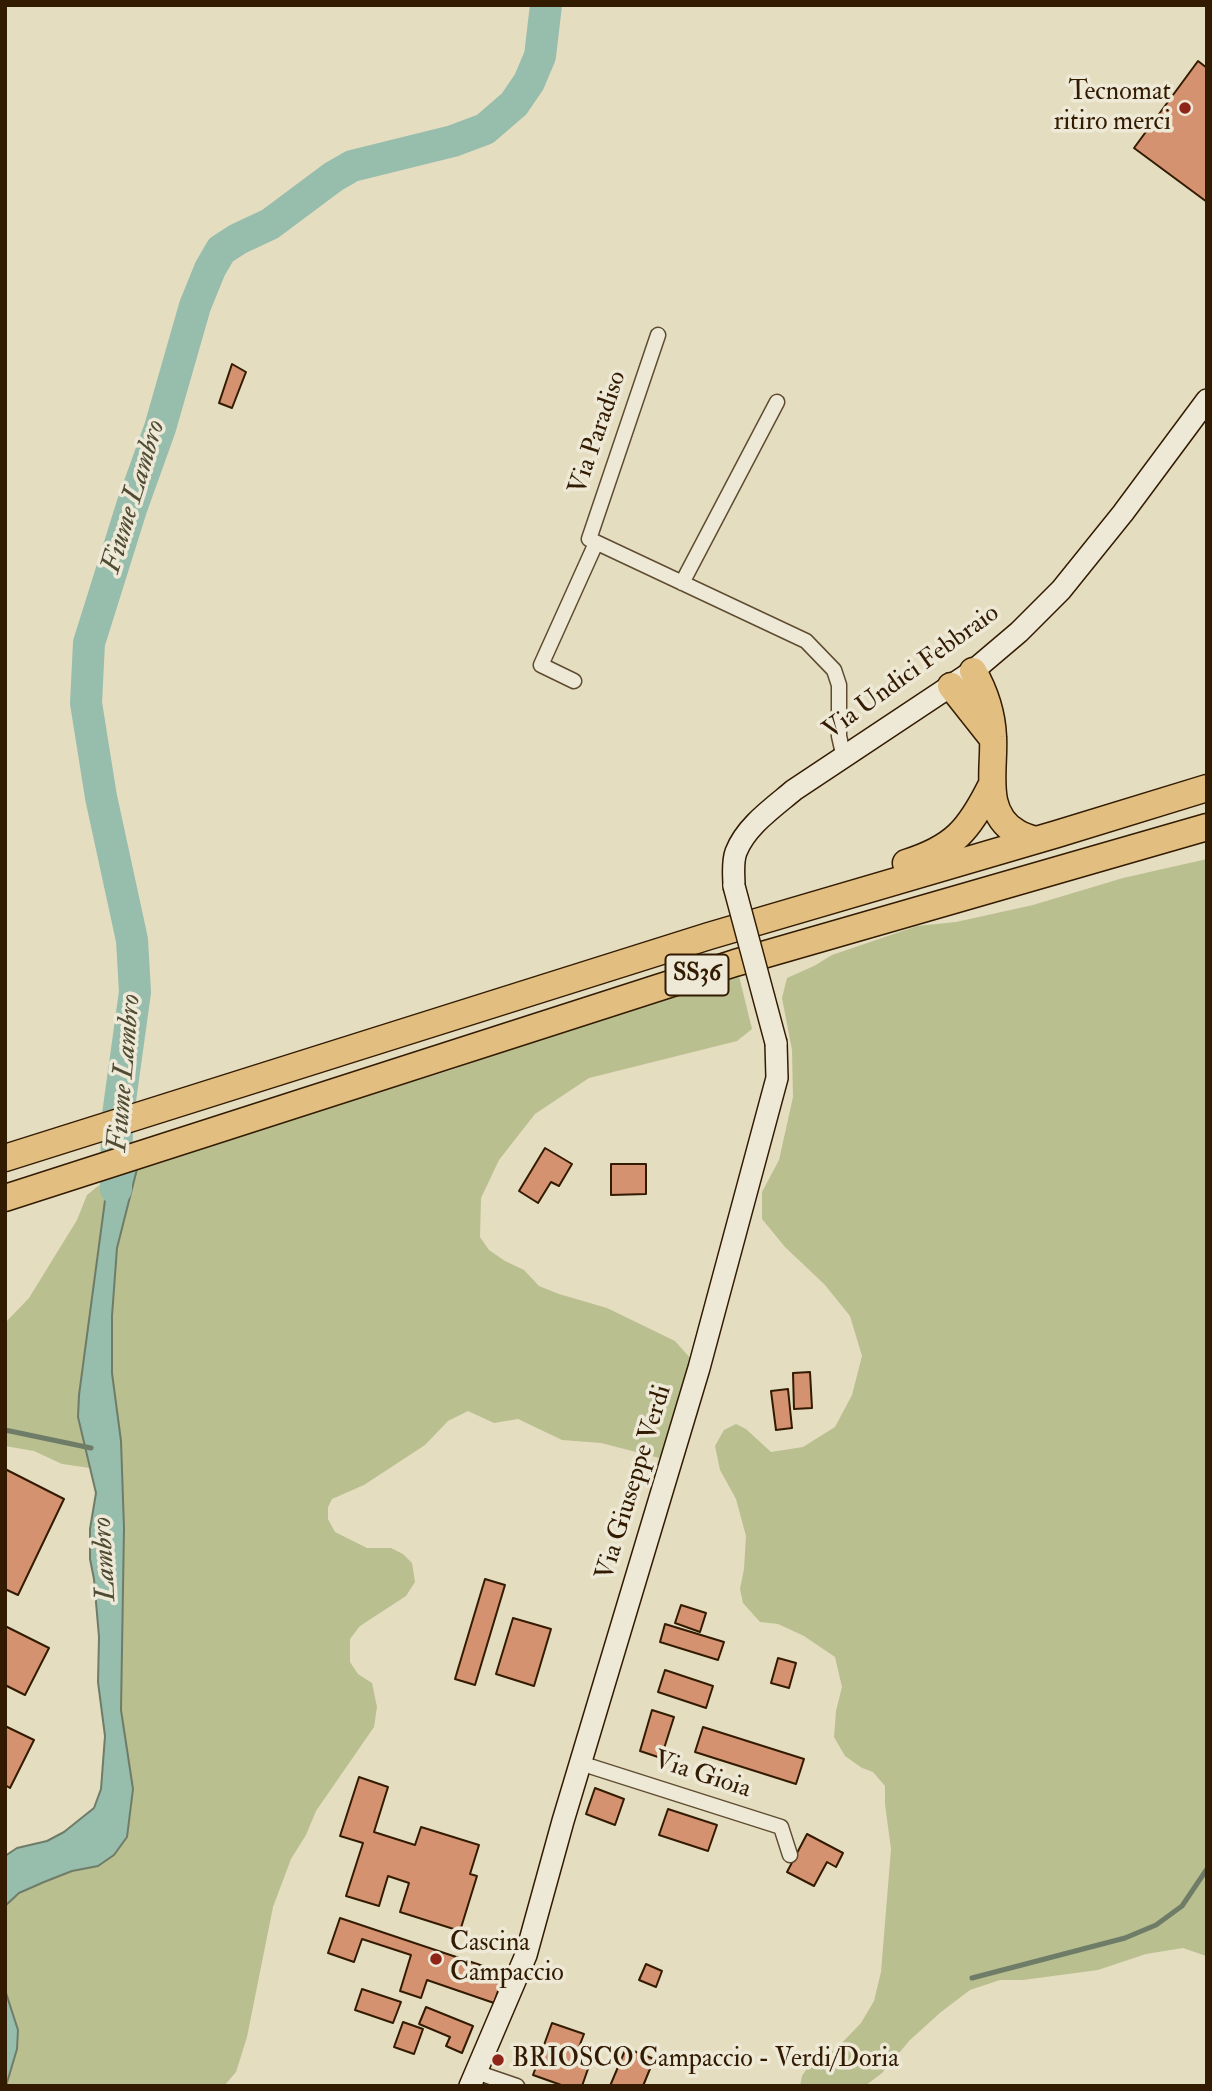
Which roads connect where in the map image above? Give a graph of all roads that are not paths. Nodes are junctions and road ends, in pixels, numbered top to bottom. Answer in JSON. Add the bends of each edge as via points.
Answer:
{"nodes":[{"id":1,"x":658,"y":335,"type":"dead end"},
{"id":2,"x":1207,"y":400,"type":"edge"},
{"id":3,"x":777,"y":402,"type":"dead end"},
{"id":4,"x":596,"y":542,"type":"junction"},
{"id":5,"x":682,"y":583,"type":"junction"},
{"id":6,"x":973,"y":671,"type":"junction"},
{"id":7,"x":574,"y":681,"type":"dead end"},
{"id":8,"x":951,"y":686,"type":"junction"},
{"id":9,"x":993,"y":739,"type":"junction"},
{"id":10,"x":844,"y":758,"type":"junction"},
{"id":11,"x":991,"y":786,"type":"junction"},
{"id":12,"x":1207,"y":788,"type":"edge"},
{"id":13,"x":1207,"y":827,"type":"edge"},
{"id":14,"x":1036,"y":840,"type":"junction"},
{"id":15,"x":734,"y":886,"type":"joint"},
{"id":16,"x":709,"y":936,"type":"junction"},
{"id":17,"x":5,"y":1158,"type":"edge"},
{"id":18,"x":5,"y":1198,"type":"edge"},
{"id":19,"x":580,"y":1763,"type":"junction"},
{"id":20,"x":790,"y":1854,"type":"dead end"},
{"id":21,"x":473,"y":2079,"type":"edge"},
{"id":22,"x":517,"y":2086,"type":"edge"}],
"edges":[{"from":1,"to":4,"type":"street","name":"Via Paradiso","via":[[589,539]]},
{"from":2,"to":6,"type":"street","name":"Via Undici Febbraio","via":[[1061,590]]},
{"from":3,"to":5,"type":"street"},
{"from":4,"to":5,"type":"street"},
{"from":4,"to":7,"type":"street","name":"Via Paradiso","via":[[541,665]]},
{"from":5,"to":10,"type":"street","via":[[806,641],[822,656],[839,685]]},
{"from":6,"to":8,"type":"street","name":"Via Undici Febbraio"},
{"from":6,"to":9,"type":"highway","via":[[990,708]]},
{"from":8,"to":9,"type":"highway"},
{"from":8,"to":10,"type":"street","name":"Via Undici Febbraio"},
{"from":9,"to":11,"type":"highway"},
{"from":10,"to":15,"type":"street","name":"Via Undici Febbraio","via":[[794,790],[751,828],[736,853]]},
{"from":11,"to":14,"type":"highway","via":[[997,812],[1006,824]]},
{"from":11,"to":16,"type":"highway","via":[[970,824],[941,849],[767,907]]},
{"from":12,"to":14,"type":"highway","number":"SS36"},
{"from":13,"to":18,"type":"highway","number":"SS36","via":[[735,962]]},
{"from":14,"to":16,"type":"highway","number":"SS36"},
{"from":15,"to":19,"type":"street","name":"Via Giuseppe Verdi","bridge":true,"via":[[776,1043],[777,1078],[695,1381]]},
{"from":16,"to":17,"type":"highway","number":"SS36"},
{"from":19,"to":20,"type":"street","name":"Via Gioia","via":[[781,1827]]},
{"from":19,"to":21,"type":"street","name":"Via Giuseppe Verdi","via":[[526,1955]]},
{"from":21,"to":22,"type":"street"}]}
